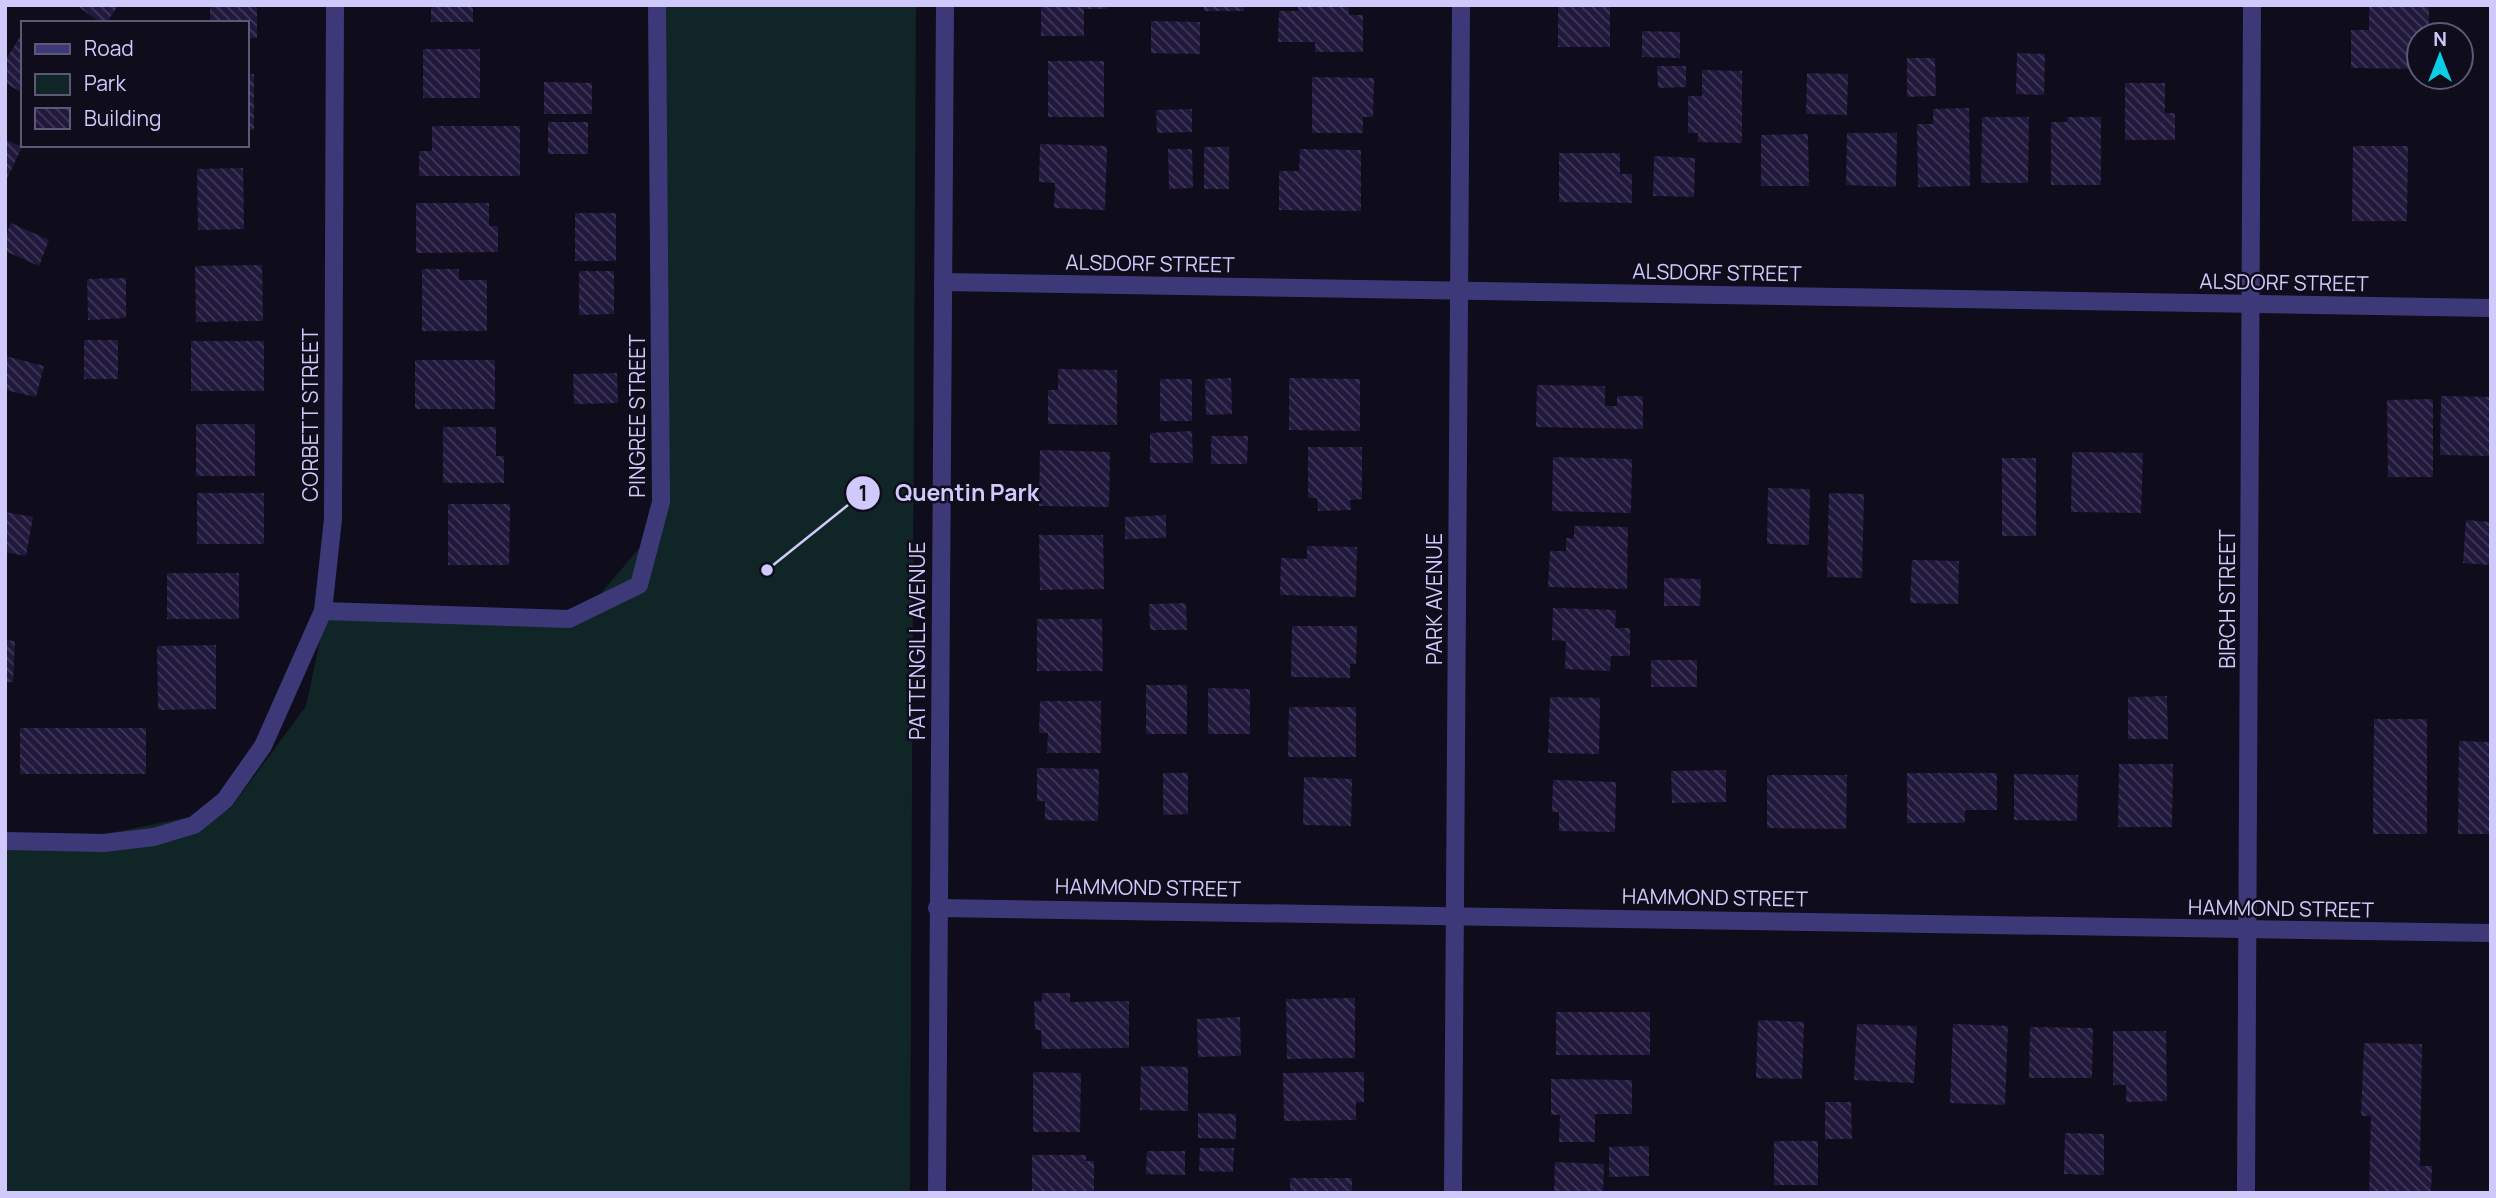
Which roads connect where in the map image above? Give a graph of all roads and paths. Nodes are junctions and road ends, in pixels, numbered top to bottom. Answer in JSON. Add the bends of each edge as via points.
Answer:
{"nodes":[{"id":1,"x":335,"y":5,"type":"edge"},
{"id":2,"x":657,"y":5,"type":"edge"},
{"id":3,"x":945,"y":5,"type":"edge"},
{"id":4,"x":1461,"y":5,"type":"edge"},
{"id":5,"x":2252,"y":5,"type":"edge"},
{"id":6,"x":943,"y":282,"type":"junction"},
{"id":7,"x":1460,"y":290,"type":"junction"},
{"id":8,"x":2251,"y":304,"type":"junction"},
{"id":9,"x":2491,"y":308,"type":"edge"},
{"id":10,"x":323,"y":611,"type":"junction"},
{"id":11,"x":5,"y":841,"type":"edge"},
{"id":12,"x":937,"y":908,"type":"junction"},
{"id":13,"x":1454,"y":915,"type":"junction"},
{"id":14,"x":2248,"y":930,"type":"junction"},
{"id":15,"x":2491,"y":933,"type":"edge"},
{"id":16,"x":937,"y":1193,"type":"edge"},
{"id":17,"x":1453,"y":1193,"type":"edge"},
{"id":18,"x":2246,"y":1193,"type":"edge"}],
"edges":[{"from":1,"to":10,"type":"street","name":"CORBETT STREET","via":[[333,519]]},
{"from":2,"to":10,"type":"street","name":"PINGREE STREET","via":[[661,502],[639,585],[569,619]]},
{"from":3,"to":6,"type":"street","name":"PATTENGILL AVENUE"},
{"from":4,"to":7,"type":"street","name":"PARK AVENUE"},
{"from":5,"to":8,"type":"street","name":"BIRCH STREET"},
{"from":6,"to":7,"type":"street","name":"ALSDORF STREET"},
{"from":6,"to":12,"type":"street","name":"PATTENGILL AVENUE"},
{"from":7,"to":8,"type":"street","name":"ALSDORF STREET"},
{"from":7,"to":13,"type":"street","name":"PARK AVENUE"},
{"from":8,"to":9,"type":"street","name":"ALSDORF STREET"},
{"from":8,"to":14,"type":"street","name":"BIRCH STREET"},
{"from":10,"to":11,"type":"street","name":"CORBETT STREET","via":[[263,746],[225,800],[194,825],[154,837],[104,843]]},
{"from":12,"to":13,"type":"street","name":"HAMMOND STREET"},
{"from":12,"to":16,"type":"street","name":"PATTENGILL AVENUE"},
{"from":13,"to":14,"type":"street","name":"HAMMOND STREET"},
{"from":13,"to":17,"type":"street","name":"PARK AVENUE"},
{"from":14,"to":15,"type":"street","name":"HAMMOND STREET"},
{"from":14,"to":18,"type":"street","name":"BIRCH STREET"}]}
